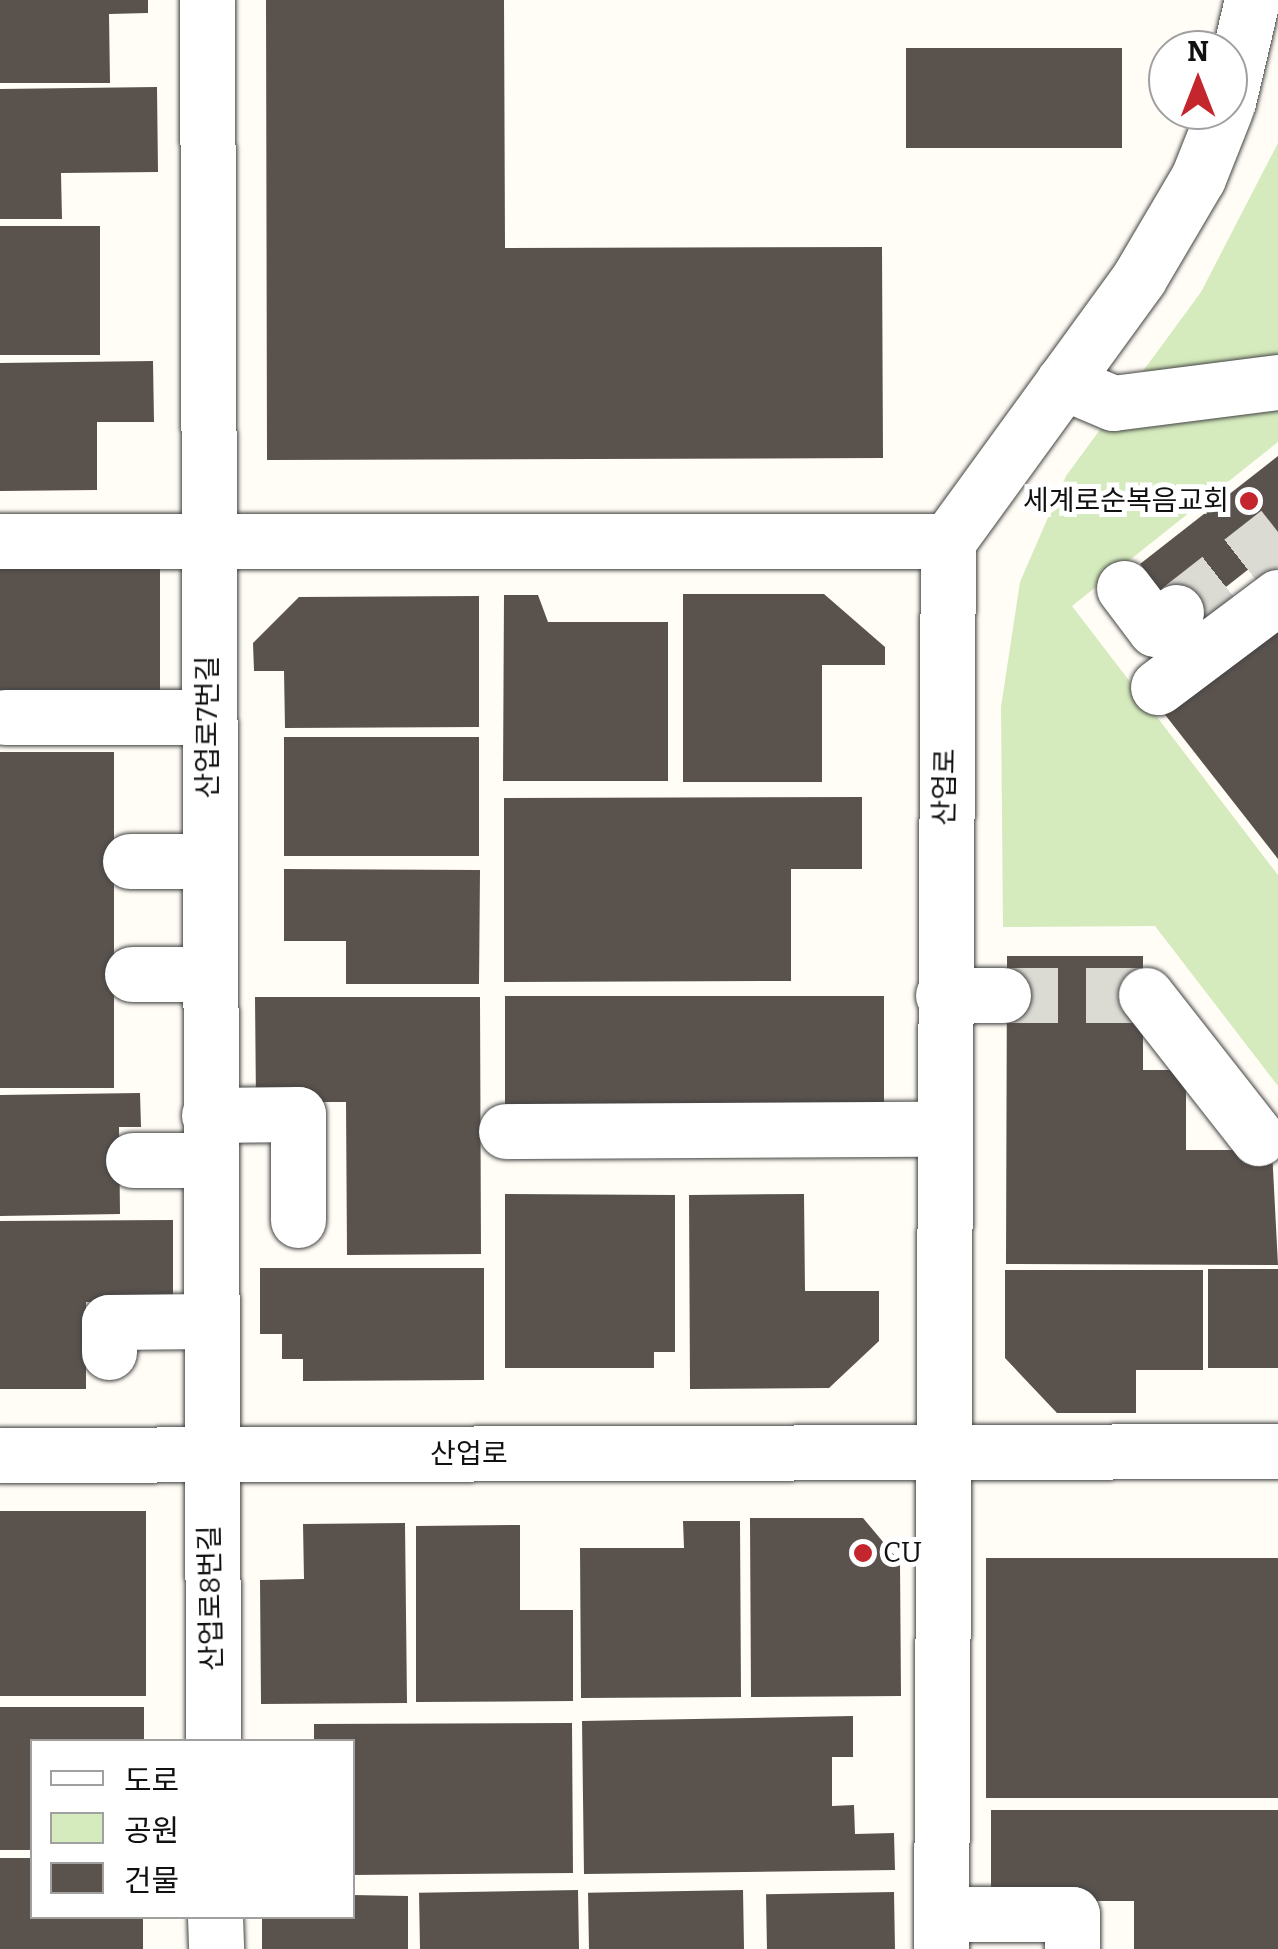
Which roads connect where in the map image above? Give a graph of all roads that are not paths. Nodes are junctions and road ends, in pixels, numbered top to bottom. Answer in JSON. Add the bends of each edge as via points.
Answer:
{"nodes":[{"id":1,"x":207,"y":0,"type":"edge"},
{"id":2,"x":1258,"y":31,"type":"edge"},
{"id":3,"x":1248,"y":55,"type":"edge"},
{"id":4,"x":1215,"y":130,"type":"edge"},
{"id":5,"x":1064,"y":382,"type":"junction"},
{"id":6,"x":1278,"y":382,"type":"edge"},
{"id":7,"x":208,"y":540,"type":"junction"},
{"id":8,"x":0,"y":541,"type":"edge"},
{"id":9,"x":948,"y":541,"type":"junction"},
{"id":10,"x":1124,"y":588,"type":"dead end"},
{"id":11,"x":1278,"y":598,"type":"edge"},
{"id":12,"x":1176,"y":612,"type":"tunnel mouth"},
{"id":13,"x":1158,"y":687,"type":"dead end"},
{"id":14,"x":4,"y":717,"type":"dead end"},
{"id":15,"x":208,"y":717,"type":"junction"},
{"id":16,"x":130,"y":861,"type":"dead end"},
{"id":17,"x":208,"y":861,"type":"junction"},
{"id":18,"x":132,"y":974,"type":"dead end"},
{"id":19,"x":209,"y":974,"type":"junction"},
{"id":20,"x":943,"y":996,"type":"junction"},
{"id":21,"x":1002,"y":996,"type":"tunnel mouth"},
{"id":22,"x":1146,"y":996,"type":"dead end"},
{"id":23,"x":941,"y":1130,"type":"junction"},
{"id":24,"x":506,"y":1131,"type":"dead end"},
{"id":25,"x":209,"y":1137,"type":"junction"},
{"id":26,"x":1258,"y":1138,"type":"dead end"},
{"id":27,"x":133,"y":1160,"type":"dead end"},
{"id":28,"x":298,"y":1220,"type":"dead end"},
{"id":29,"x":209,"y":1321,"type":"junction"},
{"id":30,"x":108,"y":1352,"type":"dead end"},
{"id":31,"x":1278,"y":1451,"type":"edge"},
{"id":32,"x":937,"y":1452,"type":"junction"},
{"id":33,"x":0,"y":1454,"type":"edge"},
{"id":34,"x":209,"y":1454,"type":"junction"},
{"id":35,"x":213,"y":1739,"type":"edge"},
{"id":36,"x":215,"y":1919,"type":"edge"},
{"id":37,"x":941,"y":1932,"type":"edge"},
{"id":38,"x":216,"y":1949,"type":"edge"},
{"id":39,"x":1072,"y":1949,"type":"edge"}],
"edges":[{"from":1,"to":7,"type":"street","name":"산업로7번길"},
{"from":2,"to":3,"type":"street"},
{"from":4,"to":5,"type":"street","via":[[1158,244]]},
{"from":5,"to":6,"type":"street","via":[[1113,404]]},
{"from":5,"to":9,"type":"street"},
{"from":7,"to":8,"type":"street"},
{"from":7,"to":9,"type":"street"},
{"from":7,"to":15,"type":"street","name":"산업로7번길"},
{"from":9,"to":20,"type":"street","name":"산업로"},
{"from":10,"to":12,"type":"street","via":[[1155,628]]},
{"from":11,"to":13,"type":"street"},
{"from":14,"to":15,"type":"street"},
{"from":15,"to":17,"type":"street","name":"산업로7번길"},
{"from":16,"to":17,"type":"street"},
{"from":17,"to":19,"type":"street","name":"산업로7번길"},
{"from":18,"to":19,"type":"street"},
{"from":19,"to":25,"type":"street","name":"산업로7번길"},
{"from":20,"to":21,"type":"street"},
{"from":20,"to":23,"type":"street","name":"산업로"},
{"from":22,"to":26,"type":"street"},
{"from":23,"to":24,"type":"street"},
{"from":23,"to":32,"type":"street","name":"산업로"},
{"from":25,"to":27,"type":"street"},
{"from":25,"to":28,"type":"street","via":[[298,1114]]},
{"from":25,"to":29,"type":"street","name":"산업로7번길"},
{"from":29,"to":30,"type":"street","via":[[108,1322]]},
{"from":29,"to":34,"type":"street","name":"산업로7번길"},
{"from":31,"to":32,"type":"street","name":"산업로"},
{"from":32,"to":34,"type":"street","name":"산업로"},
{"from":32,"to":37,"type":"street"},
{"from":33,"to":34,"type":"street","name":"산업로"},
{"from":34,"to":35,"type":"street","name":"산업로8번길"},
{"from":36,"to":38,"type":"street"},
{"from":37,"to":39,"type":"street","via":[[1072,1914]]}]}
